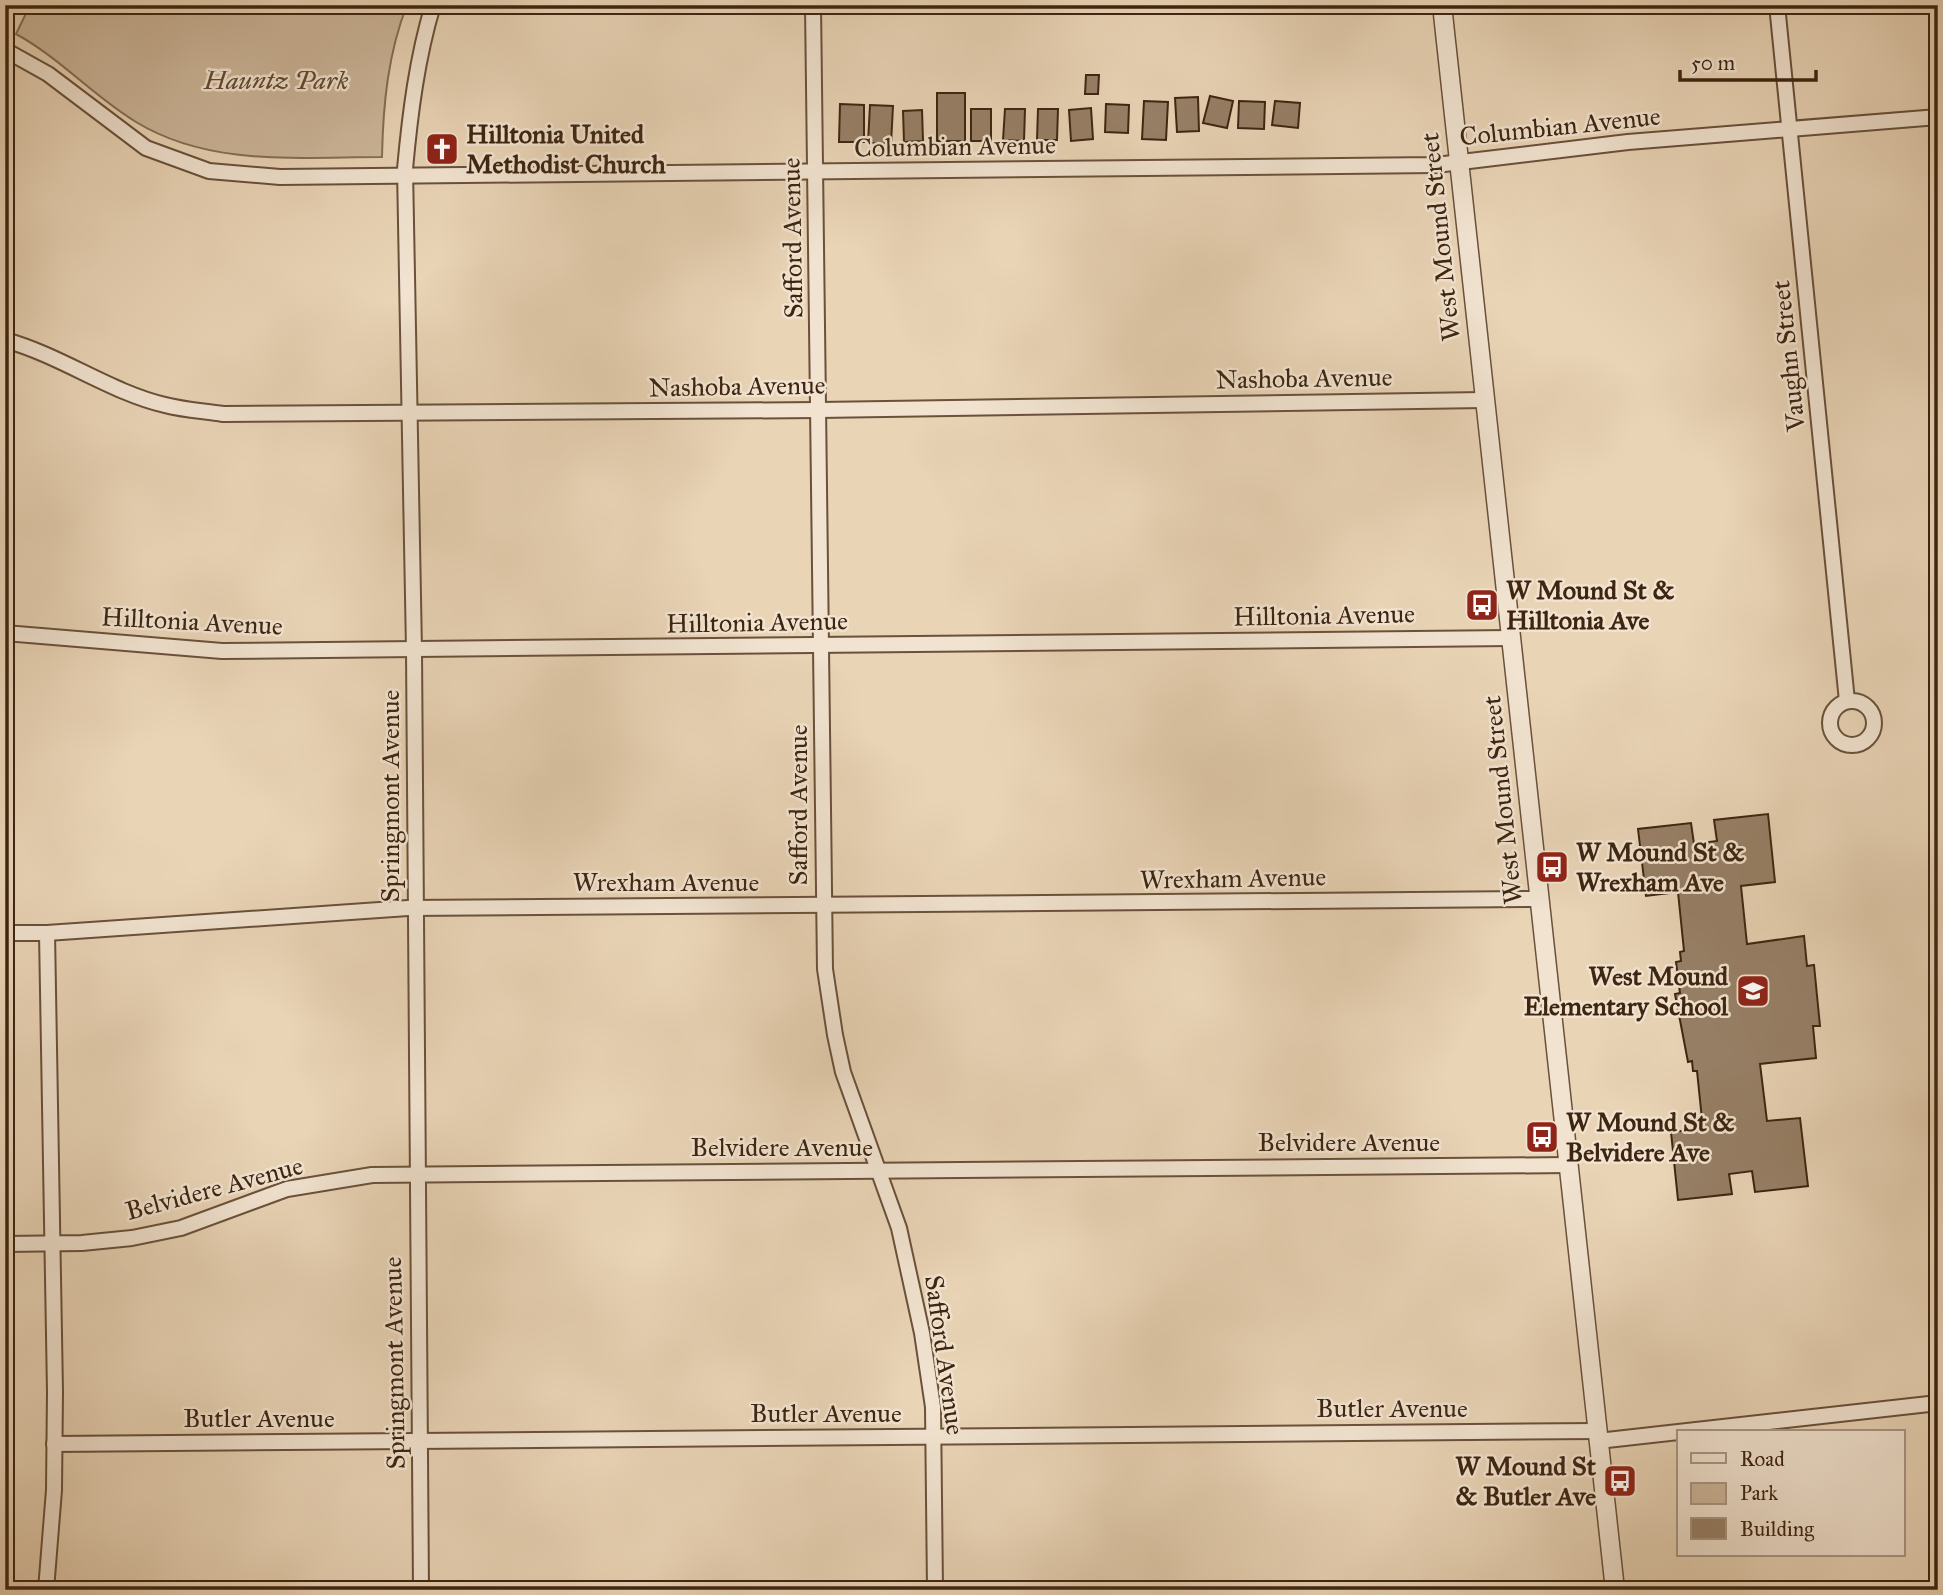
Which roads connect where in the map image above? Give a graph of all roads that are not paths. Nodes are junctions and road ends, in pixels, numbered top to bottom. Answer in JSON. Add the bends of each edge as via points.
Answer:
{"nodes":[{"id":1,"x":433,"y":5,"type":"edge"},
{"id":2,"x":813,"y":5,"type":"edge"},
{"id":3,"x":1442,"y":5,"type":"edge"},
{"id":4,"x":1777,"y":5,"type":"edge"},
{"id":5,"x":5,"y":50,"type":"edge"},
{"id":6,"x":1938,"y":117,"type":"edge"},
{"id":7,"x":1788,"y":128,"type":"junction"},
{"id":8,"x":1458,"y":163,"type":"junction"},
{"id":9,"x":816,"y":172,"type":"junction"},
{"id":10,"x":405,"y":177,"type":"junction"},
{"id":11,"x":5,"y":340,"type":"edge"},
{"id":12,"x":1484,"y":400,"type":"junction"},
{"id":13,"x":819,"y":410,"type":"junction"},
{"id":14,"x":409,"y":414,"type":"junction"},
{"id":15,"x":5,"y":633,"type":"edge"},
{"id":16,"x":1511,"y":638,"type":"junction"},
{"id":17,"x":821,"y":646,"type":"junction"},
{"id":18,"x":414,"y":650,"type":"junction"},
{"id":19,"x":1847,"y":702,"type":"dead end"},
{"id":20,"x":1538,"y":899,"type":"junction"},
{"id":21,"x":823,"y":906,"type":"junction"},
{"id":22,"x":415,"y":908,"type":"junction"},
{"id":23,"x":5,"y":933,"type":"edge"},
{"id":24,"x":47,"y":933,"type":"junction"},
{"id":25,"x":1569,"y":1165,"type":"junction"},
{"id":26,"x":879,"y":1171,"type":"junction"},
{"id":27,"x":416,"y":1174,"type":"junction"},
{"id":28,"x":52,"y":1243,"type":"junction"},
{"id":29,"x":5,"y":1244,"type":"edge"},
{"id":30,"x":1938,"y":1403,"type":"edge"},
{"id":31,"x":1598,"y":1436,"type":"junction"},
{"id":32,"x":933,"y":1437,"type":"junction"},
{"id":33,"x":420,"y":1441,"type":"junction"},
{"id":34,"x":54,"y":1444,"type":"junction"},
{"id":35,"x":46,"y":1590,"type":"edge"},
{"id":36,"x":421,"y":1590,"type":"edge"},
{"id":37,"x":935,"y":1590,"type":"edge"},
{"id":38,"x":1615,"y":1590,"type":"edge"}],
"edges":[{"from":1,"to":10,"type":"street","name":"Springmont Avenue","via":[[409,124]]},
{"from":2,"to":9,"type":"street","name":"Safford Avenue"},
{"from":3,"to":8,"type":"street","name":"West Mound Street"},
{"from":4,"to":7,"type":"street","name":"Vaughn Street"},
{"from":5,"to":10,"type":"street","name":"Columbian Avenue","via":[[48,74],[146,148],[209,171],[280,177]]},
{"from":6,"to":7,"type":"street","name":"Columbian Avenue"},
{"from":7,"to":8,"type":"street","name":"Columbian Avenue"},
{"from":7,"to":19,"type":"street","name":"Vaughn Street"},
{"from":8,"to":9,"type":"street","name":"Columbian Avenue"},
{"from":8,"to":12,"type":"street","name":"West Mound Street"},
{"from":9,"to":10,"type":"street","name":"Columbian Avenue"},
{"from":9,"to":13,"type":"street","name":"Safford Avenue"},
{"from":10,"to":14,"type":"street","name":"Springmont Avenue"},
{"from":11,"to":14,"type":"street","name":"Nashoba Avenue","via":[[164,405],[223,414]]},
{"from":12,"to":13,"type":"street","name":"Nashoba Avenue"},
{"from":12,"to":16,"type":"street","name":"West Mound Street"},
{"from":13,"to":14,"type":"street","name":"Nashoba Avenue"},
{"from":13,"to":17,"type":"street","name":"Safford Avenue"},
{"from":14,"to":18,"type":"street","name":"Springmont Avenue"},
{"from":15,"to":18,"type":"street","name":"Hilltonia Avenue","via":[[222,651]]},
{"from":16,"to":17,"type":"street","name":"Hilltonia Avenue"},
{"from":16,"to":20,"type":"street","name":"West Mound Street"},
{"from":17,"to":18,"type":"street","name":"Hilltonia Avenue"},
{"from":17,"to":21,"type":"street","name":"Safford Avenue"},
{"from":18,"to":22,"type":"street","name":"Springmont Avenue"},
{"from":20,"to":21,"type":"street","name":"Wrexham Avenue"},
{"from":20,"to":25,"type":"street","name":"West Mound Street"},
{"from":21,"to":22,"type":"street","name":"Wrexham Avenue"},
{"from":21,"to":26,"type":"street","name":"Safford Avenue","via":[[825,969],[835,1035]]},
{"from":22,"to":24,"type":"street","name":"Wrexham Avenue"},
{"from":22,"to":27,"type":"street","name":"Springmont Avenue"},
{"from":23,"to":24,"type":"street","name":"Wrexham Avenue"},
{"from":24,"to":28,"type":"street"},
{"from":25,"to":26,"type":"street","name":"Belvidere Avenue"},
{"from":25,"to":31,"type":"street","name":"West Mound Street"},
{"from":26,"to":27,"type":"street","name":"Belvidere Avenue"},
{"from":26,"to":32,"type":"street","name":"Safford Avenue","via":[[899,1228],[922,1333]]},
{"from":27,"to":28,"type":"street","name":"Belvidere Avenue","via":[[372,1175],[287,1189],[181,1228],[132,1238]]},
{"from":27,"to":33,"type":"street","name":"Springmont Avenue"},
{"from":28,"to":29,"type":"street","name":"Belvidere Avenue"},
{"from":28,"to":34,"type":"street"},
{"from":30,"to":31,"type":"street","name":"Butler Avenue"},
{"from":31,"to":32,"type":"street","name":"Butler Avenue"},
{"from":31,"to":38,"type":"street","name":"West Mound Street"},
{"from":32,"to":33,"type":"street","name":"Butler Avenue"},
{"from":32,"to":37,"type":"street","name":"Safford Avenue"},
{"from":33,"to":34,"type":"street","name":"Butler Avenue"},
{"from":33,"to":36,"type":"street","name":"Springmont Avenue"},
{"from":34,"to":35,"type":"street"}]}
